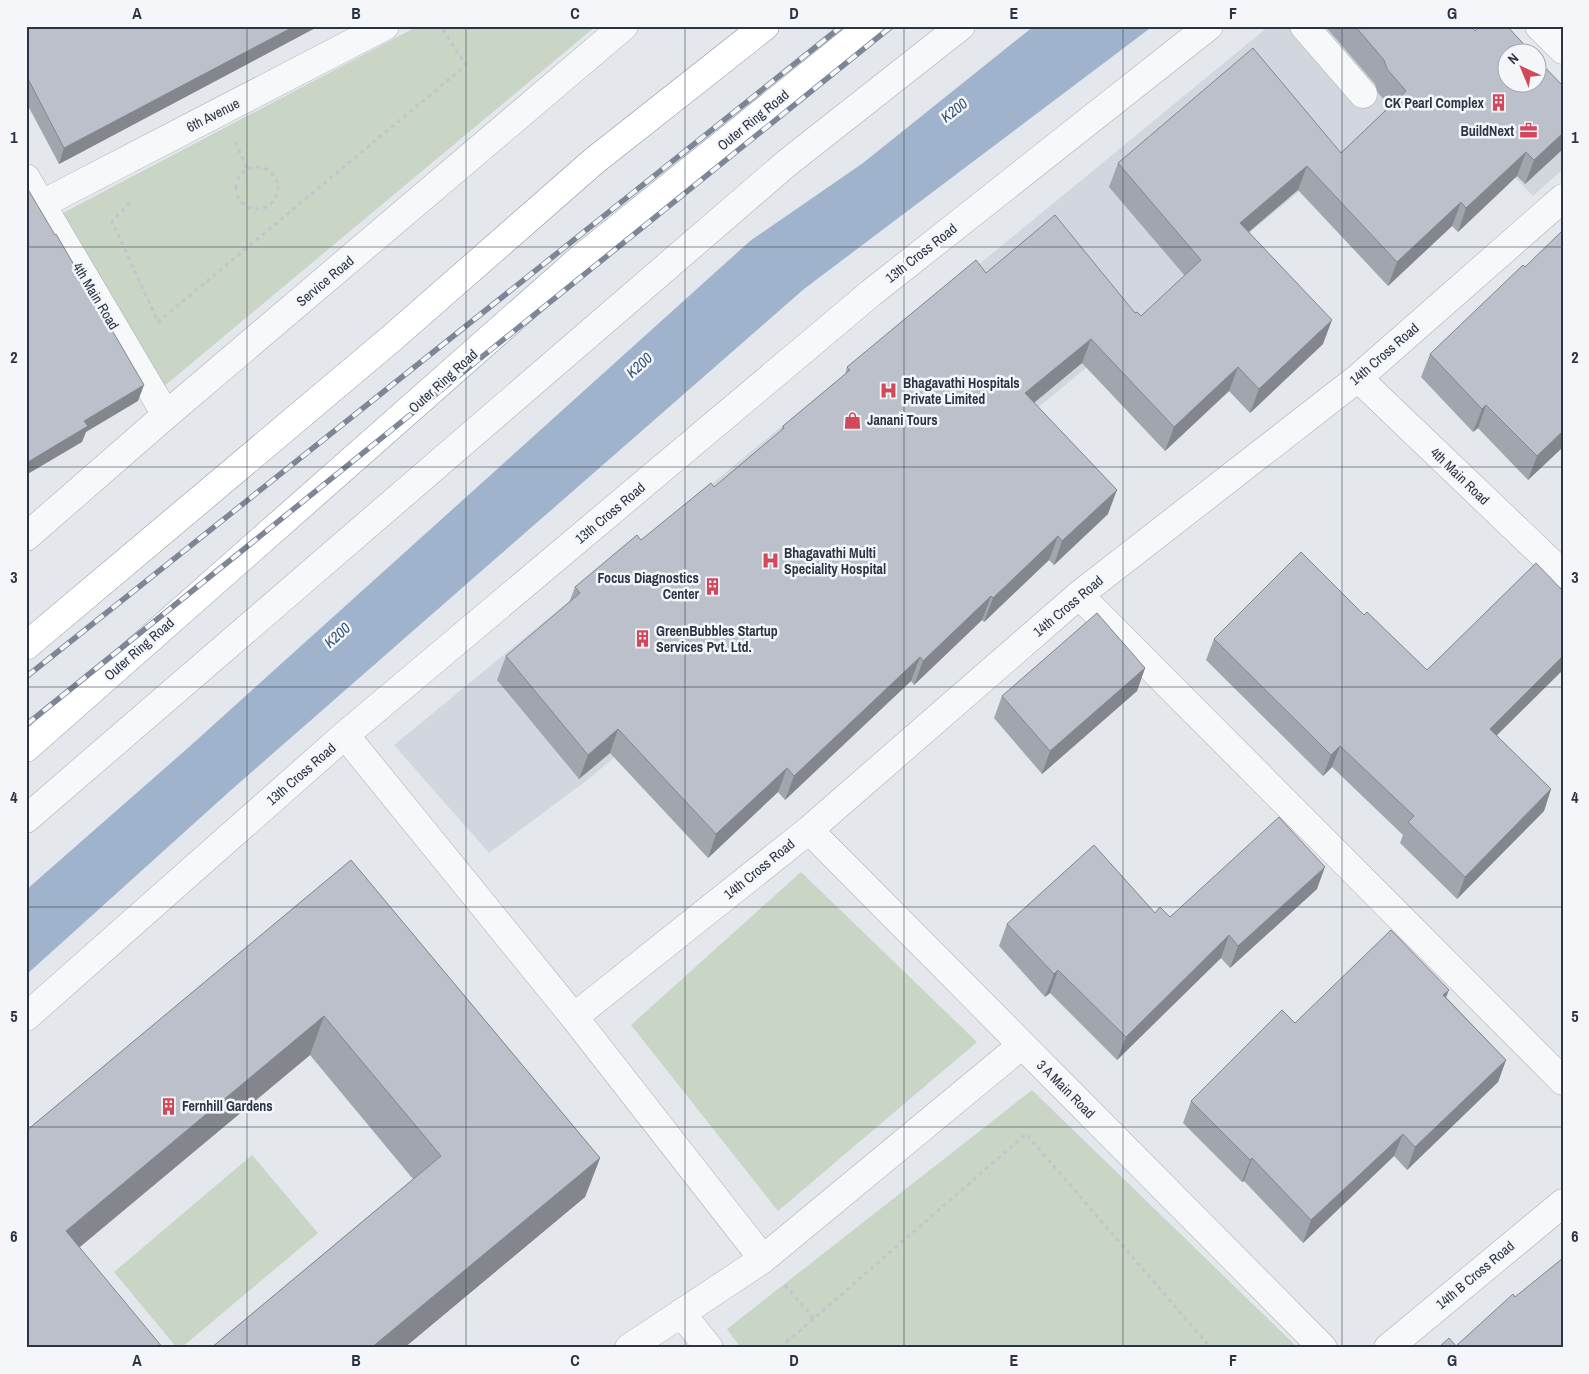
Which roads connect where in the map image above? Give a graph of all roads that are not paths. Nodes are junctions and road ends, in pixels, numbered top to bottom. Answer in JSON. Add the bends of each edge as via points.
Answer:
{"nodes":[{"id":1,"x":385,"y":26,"type":"edge"},
{"id":2,"x":624,"y":26,"type":"edge"},
{"id":3,"x":765,"y":26,"type":"edge"},
{"id":4,"x":870,"y":26,"type":"edge"},
{"id":5,"x":962,"y":26,"type":"edge"},
{"id":6,"x":1209,"y":26,"type":"edge"},
{"id":7,"x":1304,"y":26,"type":"edge"},
{"id":8,"x":1539,"y":26,"type":"edge"},
{"id":9,"x":1563,"y":50,"type":"edge"},
{"id":10,"x":1363,"y":94,"type":"dead end"},
{"id":11,"x":26,"y":178,"type":"edge"},
{"id":12,"x":1563,"y":198,"type":"edge"},
{"id":13,"x":42,"y":204,"type":"junction"},
{"id":14,"x":1358,"y":378,"type":"junction"},
{"id":15,"x":166,"y":415,"type":"junction"},
{"id":16,"x":28,"y":531,"type":"edge"},
{"id":17,"x":1563,"y":574,"type":"edge"},
{"id":18,"x":1079,"y":595,"type":"junction"},
{"id":19,"x":26,"y":646,"type":"edge"},
{"id":20,"x":346,"y":735,"type":"junction"},
{"id":21,"x":26,"y":748,"type":"edge"},
{"id":22,"x":26,"y":819,"type":"edge"},
{"id":23,"x":808,"y":830,"type":"junction"},
{"id":24,"x":574,"y":1016,"type":"junction"},
{"id":25,"x":26,"y":1017,"type":"edge"},
{"id":26,"x":1022,"y":1045,"type":"junction"},
{"id":27,"x":1563,"y":1081,"type":"edge"},
{"id":28,"x":1563,"y":1203,"type":"edge"},
{"id":29,"x":763,"y":1259,"type":"junction"},
{"id":30,"x":681,"y":1313,"type":"junction"},
{"id":31,"x":629,"y":1348,"type":"edge"},
{"id":32,"x":709,"y":1348,"type":"edge"},
{"id":33,"x":1323,"y":1348,"type":"edge"},
{"id":34,"x":1388,"y":1348,"type":"edge"}],
"edges":[{"from":1,"to":13,"type":"street","name":"6th Avenue"},
{"from":2,"to":15,"type":"street","name":"Service Road"},
{"from":3,"to":19,"type":"highway","via":[[594,161],[392,338]]},
{"from":4,"to":21,"type":"highway","name":"Outer Ring Road","via":[[580,259]]},
{"from":5,"to":22,"type":"street","via":[[779,170]]},
{"from":6,"to":20,"type":"street","name":"13th Cross Road","via":[[871,293]]},
{"from":7,"to":10,"type":"street"},
{"from":8,"to":9,"type":"street"},
{"from":11,"to":13,"type":"street","name":"4th Main Road"},
{"from":12,"to":14,"type":"street","name":"14th Cross Road"},
{"from":13,"to":15,"type":"street","name":"4th Main Road"},
{"from":14,"to":17,"type":"street","name":"4th Main Road"},
{"from":14,"to":18,"type":"street","name":"14th Cross Road"},
{"from":15,"to":16,"type":"street","name":"Service Road"},
{"from":18,"to":23,"type":"street","name":"14th Cross Road"},
{"from":18,"to":27,"type":"street"},
{"from":20,"to":24,"type":"street"},
{"from":20,"to":25,"type":"street","name":"13th Cross Road"},
{"from":23,"to":24,"type":"street","name":"14th Cross Road"},
{"from":23,"to":26,"type":"street","name":"3 A Main Road"},
{"from":24,"to":29,"type":"street"},
{"from":26,"to":29,"type":"street"},
{"from":26,"to":33,"type":"street","name":"3 A Main Road"},
{"from":28,"to":34,"type":"street","name":"14th B Cross Road"},
{"from":29,"to":30,"type":"street"},
{"from":30,"to":31,"type":"street"},
{"from":30,"to":32,"type":"street"}]}
